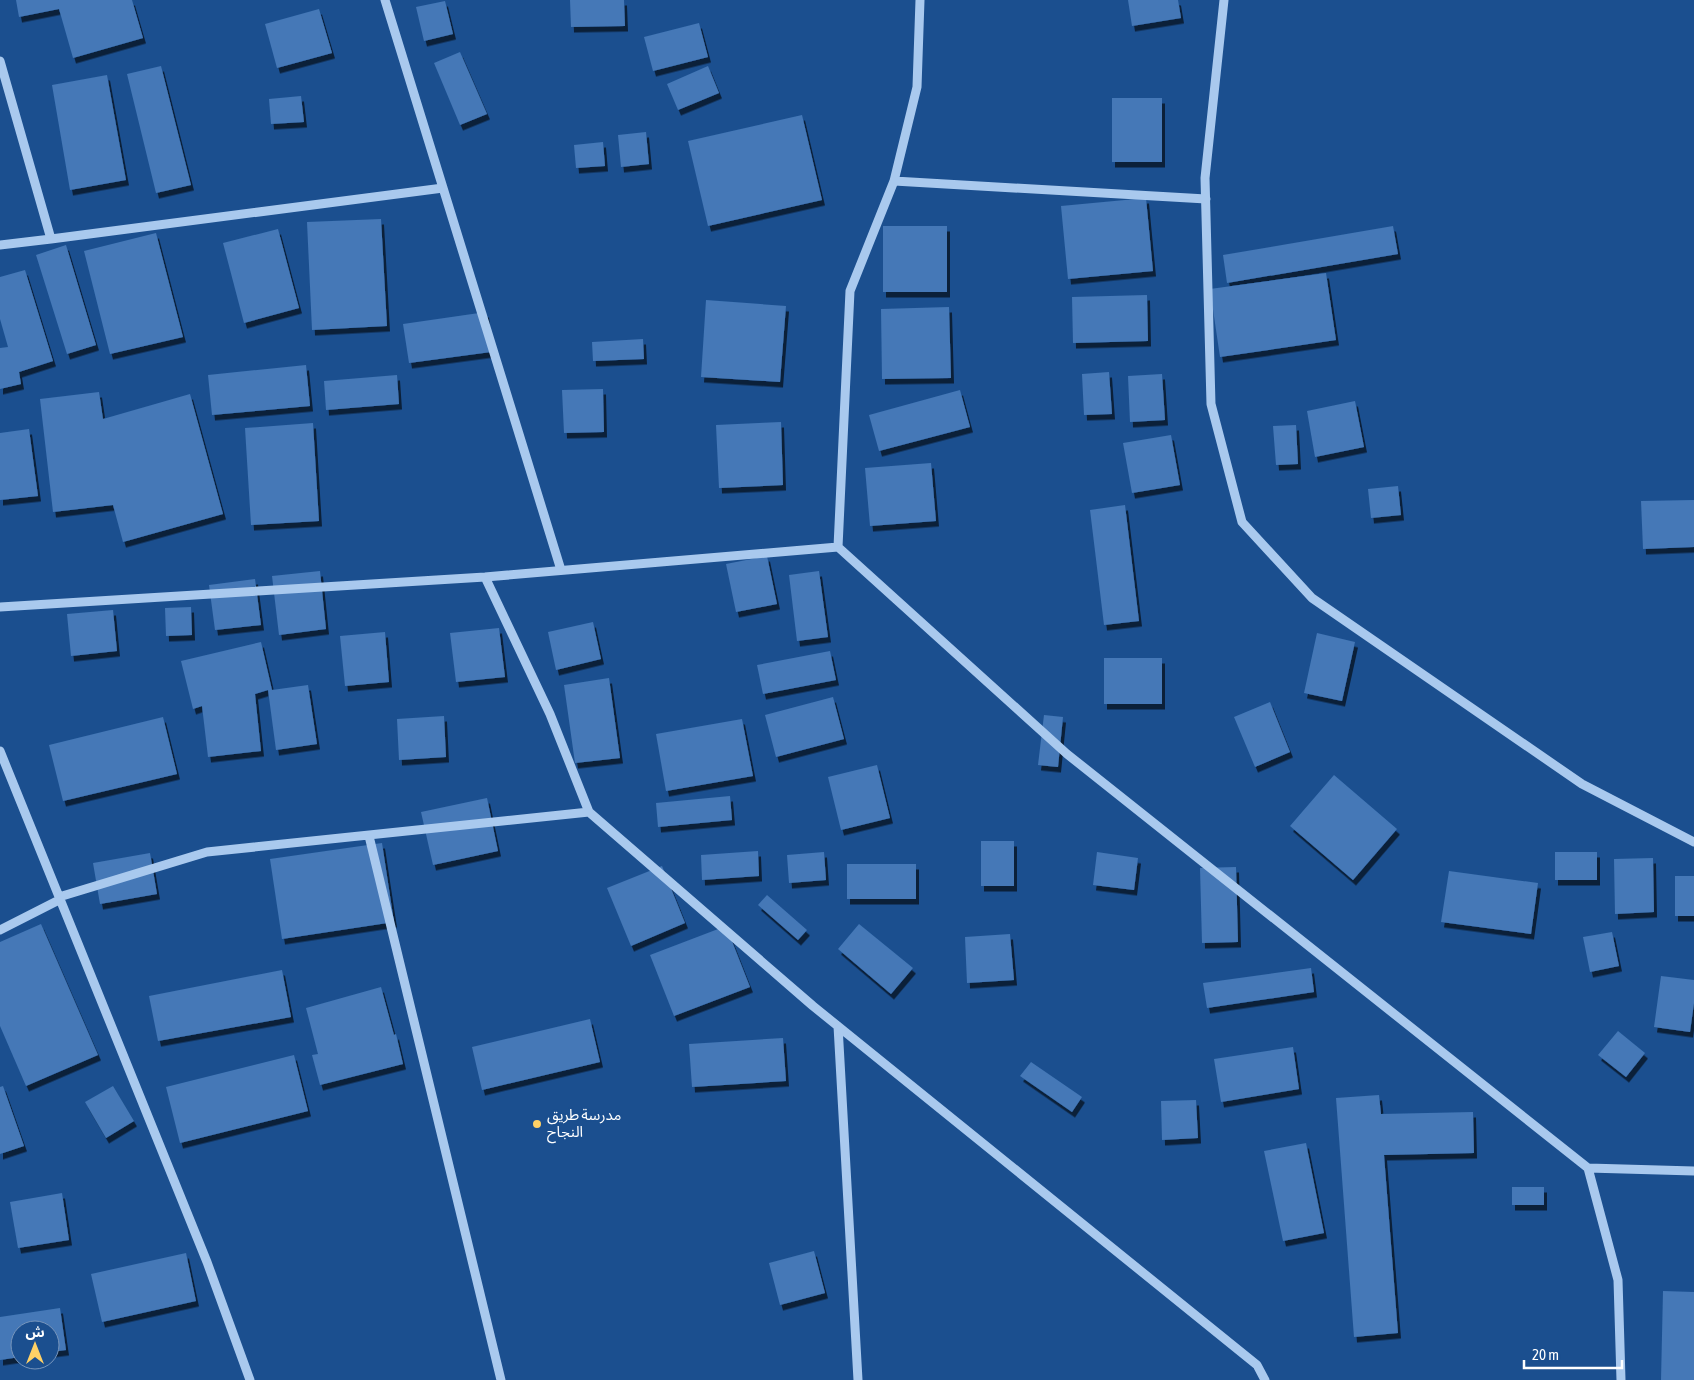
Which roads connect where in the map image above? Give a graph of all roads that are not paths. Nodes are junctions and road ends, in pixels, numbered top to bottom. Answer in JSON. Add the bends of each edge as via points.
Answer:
{"nodes":[{"id":1,"x":385,"y":0,"type":"edge"},
{"id":2,"x":920,"y":0,"type":"edge"},
{"id":3,"x":1224,"y":0,"type":"edge"},
{"id":4,"x":0,"y":61,"type":"edge"},
{"id":5,"x":894,"y":181,"type":"junction"},
{"id":6,"x":443,"y":188,"type":"junction"},
{"id":7,"x":1206,"y":199,"type":"junction"},
{"id":8,"x":50,"y":239,"type":"junction"},
{"id":9,"x":0,"y":245,"type":"edge"},
{"id":10,"x":838,"y":547,"type":"junction"},
{"id":11,"x":561,"y":570,"type":"junction"},
{"id":12,"x":485,"y":577,"type":"junction"},
{"id":13,"x":0,"y":607,"type":"edge"},
{"id":14,"x":0,"y":751,"type":"edge"},
{"id":15,"x":589,"y":812,"type":"junction"},
{"id":16,"x":369,"y":836,"type":"junction"},
{"id":17,"x":1694,"y":842,"type":"edge"},
{"id":18,"x":59,"y":897,"type":"junction"},
{"id":19,"x":0,"y":930,"type":"edge"},
{"id":20,"x":838,"y":1026,"type":"junction"},
{"id":21,"x":1588,"y":1168,"type":"junction"},
{"id":22,"x":1694,"y":1171,"type":"edge"},
{"id":23,"x":250,"y":1380,"type":"edge"},
{"id":24,"x":501,"y":1380,"type":"edge"},
{"id":25,"x":858,"y":1380,"type":"edge"},
{"id":26,"x":1265,"y":1380,"type":"edge"},
{"id":27,"x":1621,"y":1380,"type":"edge"}],
"edges":[{"from":1,"to":6,"type":"street"},
{"from":2,"to":5,"type":"street","via":[[917,87]]},
{"from":3,"to":7,"type":"street","via":[[1205,178]]},
{"from":4,"to":8,"type":"street"},
{"from":5,"to":7,"type":"street"},
{"from":5,"to":10,"type":"street","via":[[850,291]]},
{"from":6,"to":8,"type":"street"},
{"from":6,"to":11,"type":"street"},
{"from":7,"to":17,"type":"street","via":[[1211,404],[1242,522],[1312,598],[1582,784]]},
{"from":8,"to":9,"type":"street"},
{"from":10,"to":11,"type":"street"},
{"from":10,"to":21,"type":"street","via":[[1067,754]]},
{"from":11,"to":12,"type":"street"},
{"from":12,"to":13,"type":"street"},
{"from":12,"to":15,"type":"street","via":[[550,714]]},
{"from":14,"to":18,"type":"street"},
{"from":15,"to":16,"type":"street"},
{"from":15,"to":20,"type":"street"},
{"from":16,"to":18,"type":"street","via":[[207,852]]},
{"from":16,"to":24,"type":"street"},
{"from":18,"to":19,"type":"street","via":[[59,900]]},
{"from":18,"to":23,"type":"street","via":[[207,1262]]},
{"from":20,"to":25,"type":"street"},
{"from":20,"to":26,"type":"street","via":[[1257,1365]]},
{"from":21,"to":22,"type":"street"},
{"from":21,"to":27,"type":"street","via":[[1618,1280]]}]}
